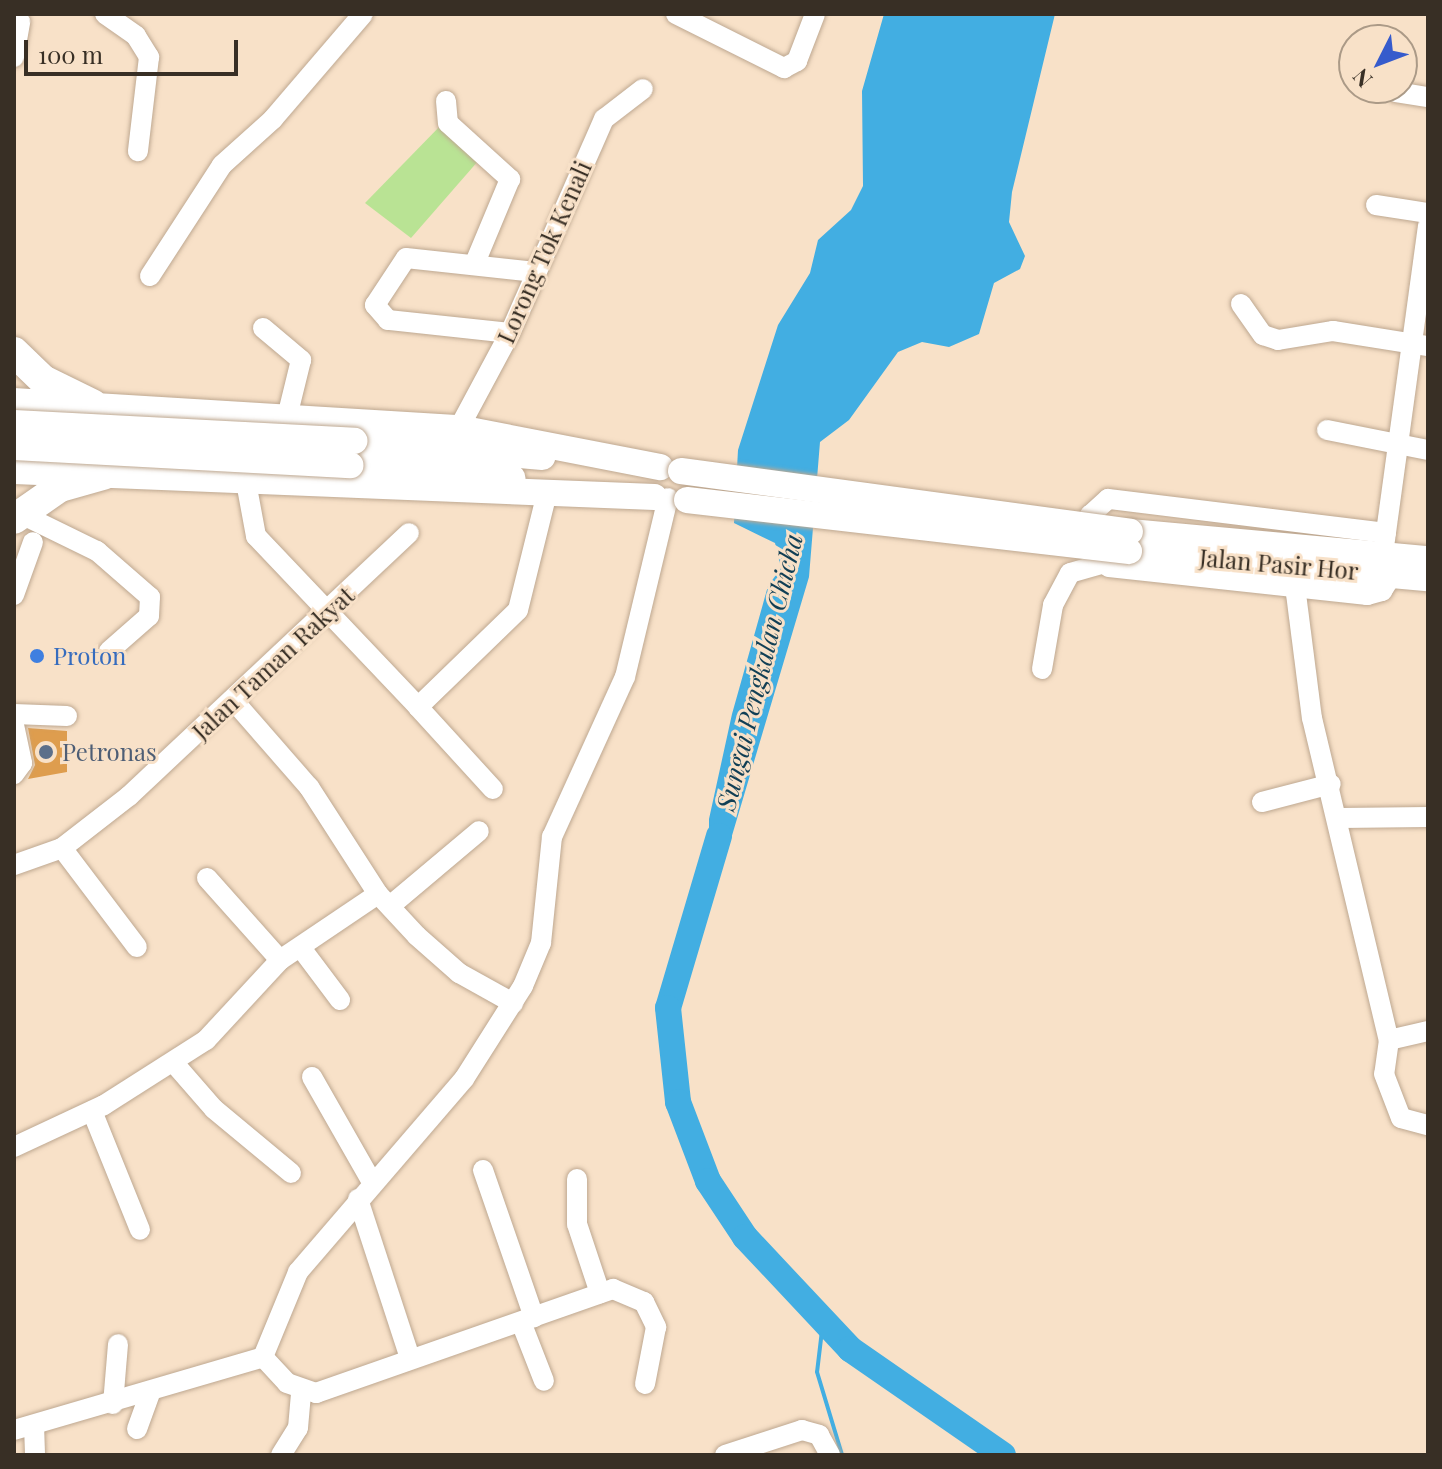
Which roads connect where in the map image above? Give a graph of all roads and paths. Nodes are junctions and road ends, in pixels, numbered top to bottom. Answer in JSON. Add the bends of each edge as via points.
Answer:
{"nodes":[{"id":1,"x":105,"y":14,"type":"edge"},
{"id":2,"x":363,"y":14,"type":"edge"},
{"id":3,"x":676,"y":14,"type":"edge"},
{"id":4,"x":815,"y":14,"type":"edge"},
{"id":5,"x":24,"y":18,"type":"edge"},
{"id":6,"x":14,"y":57,"type":"edge"},
{"id":7,"x":643,"y":89,"type":"dead end"},
{"id":8,"x":446,"y":101,"type":"dead end"},
{"id":9,"x":138,"y":151,"type":"dead end"},
{"id":10,"x":1376,"y":205,"type":"dead end"},
{"id":11,"x":1428,"y":213,"type":"edge"},
{"id":12,"x":1428,"y":226,"type":"edge"},
{"id":13,"x":474,"y":265,"type":"junction"},
{"id":14,"x":1425,"y":271,"type":"edge"},
{"id":15,"x":535,"y":272,"type":"junction"},
{"id":16,"x":150,"y":276,"type":"dead end"},
{"id":17,"x":1241,"y":304,"type":"dead end"},
{"id":18,"x":263,"y":328,"type":"dead end"},
{"id":19,"x":510,"y":333,"type":"junction"},
{"id":20,"x":1420,"y":345,"type":"edge"},
{"id":21,"x":14,"y":352,"type":"edge"},
{"id":22,"x":14,"y":401,"type":"edge"},
{"id":23,"x":78,"y":403,"type":"junction"},
{"id":24,"x":288,"y":413,"type":"junction"},
{"id":25,"x":14,"y":423,"type":"edge"},
{"id":26,"x":459,"y":428,"type":"junction"},
{"id":27,"x":1327,"y":430,"type":"dead end"},
{"id":28,"x":1402,"y":445,"type":"junction"},
{"id":29,"x":14,"y":447,"type":"edge"},
{"id":30,"x":1428,"y":450,"type":"edge"},
{"id":31,"x":353,"y":453,"type":"junction"},
{"id":32,"x":671,"y":469,"type":"junction"},
{"id":33,"x":14,"y":471,"type":"edge"},
{"id":34,"x":53,"y":473,"type":"junction"},
{"id":35,"x":103,"y":475,"type":"junction"},
{"id":36,"x":246,"y":482,"type":"junction"},
{"id":37,"x":546,"y":497,"type":"junction"},
{"id":38,"x":670,"y":498,"type":"junction"},
{"id":39,"x":16,"y":516,"type":"edge"},
{"id":40,"x":409,"y":533,"type":"dead end"},
{"id":41,"x":33,"y":542,"type":"dead end"},
{"id":42,"x":1129,"y":542,"type":"junction"},
{"id":43,"x":1387,"y":554,"type":"junction"},
{"id":44,"x":1428,"y":559,"type":"edge"},
{"id":45,"x":1101,"y":564,"type":"junction"},
{"id":46,"x":1428,"y":578,"type":"edge"},
{"id":47,"x":1295,"y":586,"type":"junction"},
{"id":48,"x":14,"y":595,"type":"edge"},
{"id":49,"x":329,"y":613,"type":"junction"},
{"id":50,"x":109,"y":651,"type":"dead end"},
{"id":51,"x":1042,"y":669,"type":"dead end"},
{"id":52,"x":233,"y":700,"type":"junction"},
{"id":53,"x":418,"y":707,"type":"junction"},
{"id":54,"x":14,"y":714,"type":"edge"},
{"id":55,"x":67,"y":716,"type":"dead end"},
{"id":56,"x":14,"y":725,"type":"edge"},
{"id":57,"x":14,"y":774,"type":"edge"},
{"id":58,"x":1331,"y":784,"type":"junction"},
{"id":59,"x":493,"y":789,"type":"dead end"},
{"id":60,"x":1262,"y":802,"type":"dead end"},
{"id":61,"x":1428,"y":817,"type":"edge"},
{"id":62,"x":1341,"y":818,"type":"junction"},
{"id":63,"x":479,"y":831,"type":"dead end"},
{"id":64,"x":62,"y":848,"type":"junction"},
{"id":65,"x":14,"y":865,"type":"edge"},
{"id":66,"x":207,"y":878,"type":"dead end"},
{"id":67,"x":384,"y":900,"type":"junction"},
{"id":68,"x":137,"y":947,"type":"dead end"},
{"id":69,"x":301,"y":948,"type":"junction"},
{"id":70,"x":280,"y":960,"type":"junction"},
{"id":71,"x":340,"y":1000,"type":"dead end"},
{"id":72,"x":513,"y":1003,"type":"junction"},
{"id":73,"x":1428,"y":1031,"type":"edge"},
{"id":74,"x":1389,"y":1040,"type":"junction"},
{"id":75,"x":173,"y":1062,"type":"junction"},
{"id":76,"x":312,"y":1077,"type":"dead end"},
{"id":77,"x":92,"y":1111,"type":"junction"},
{"id":78,"x":1428,"y":1125,"type":"edge"},
{"id":79,"x":14,"y":1147,"type":"edge"},
{"id":80,"x":483,"y":1170,"type":"dead end"},
{"id":81,"x":291,"y":1173,"type":"dead end"},
{"id":82,"x":577,"y":1179,"type":"dead end"},
{"id":83,"x":372,"y":1182,"type":"junction"},
{"id":84,"x":358,"y":1199,"type":"junction"},
{"id":85,"x":140,"y":1230,"type":"dead end"},
{"id":86,"x":600,"y":1293,"type":"junction"},
{"id":87,"x":527,"y":1319,"type":"junction"},
{"id":88,"x":118,"y":1344,"type":"dead end"},
{"id":89,"x":409,"y":1355,"type":"junction"},
{"id":90,"x":263,"y":1357,"type":"junction"},
{"id":91,"x":544,"y":1381,"type":"dead end"},
{"id":92,"x":645,"y":1384,"type":"dead end"},
{"id":93,"x":301,"y":1391,"type":"junction"},
{"id":94,"x":150,"y":1393,"type":"junction"},
{"id":95,"x":113,"y":1404,"type":"junction"},
{"id":96,"x":24,"y":1428,"type":"edge"},
{"id":97,"x":137,"y":1429,"type":"dead end"},
{"id":98,"x":35,"y":1455,"type":"edge"},
{"id":99,"x":281,"y":1455,"type":"edge"},
{"id":100,"x":725,"y":1455,"type":"edge"},
{"id":101,"x":830,"y":1455,"type":"edge"}],
"edges":[{"from":1,"to":9,"type":"street","via":[[136,36],[149,57]]},
{"from":2,"to":16,"type":"street","via":[[273,119],[222,165]]},
{"from":3,"to":4,"type":"street","via":[[784,68],[797,61]]},
{"from":5,"to":6,"type":"street"},
{"from":7,"to":15,"type":"street","name":"Lorong Tok Kenali","via":[[604,119]]},
{"from":8,"to":13,"type":"street","via":[[448,123],[510,179]]},
{"from":10,"to":11,"type":"street"},
{"from":12,"to":14,"type":"street"},
{"from":13,"to":15,"type":"street"},
{"from":13,"to":19,"type":"street","via":[[402,259],[377,297],[381,317]]},
{"from":14,"to":20,"type":"street"},
{"from":15,"to":19,"type":"street","name":"Lorong Tok Kenali"},
{"from":17,"to":20,"type":"street","via":[[1263,335],[1278,340],[1333,331]]},
{"from":18,"to":24,"type":"street","via":[[301,360]]},
{"from":19,"to":26,"type":"street","name":"Lorong Tok Kenali"},
{"from":20,"to":28,"type":"street"},
{"from":21,"to":23,"type":"highway"},
{"from":22,"to":23,"type":"main road"},
{"from":23,"to":24,"type":"main road"},
{"from":23,"to":34,"type":"main road","via":[[35,446],[35,457]]},
{"from":24,"to":26,"type":"main road"},
{"from":25,"to":31,"type":"main road","bridge":true},
{"from":26,"to":32,"type":"main road"},
{"from":27,"to":28,"type":"street"},
{"from":28,"to":30,"type":"street"},
{"from":28,"to":43,"type":"street"},
{"from":29,"to":31,"type":"main road","bridge":true},
{"from":31,"to":32,"type":"main road"},
{"from":31,"to":38,"type":"main road"},
{"from":32,"to":42,"type":"main road","bridge":true},
{"from":33,"to":34,"type":"main road"},
{"from":34,"to":35,"type":"main road"},
{"from":35,"to":36,"type":"main road"},
{"from":35,"to":39,"type":"highway","via":[[60,487]]},
{"from":36,"to":37,"type":"main road"},
{"from":36,"to":49,"type":"street","via":[[256,536]]},
{"from":37,"to":38,"type":"main road"},
{"from":37,"to":53,"type":"street","via":[[518,610]]},
{"from":38,"to":42,"type":"main road","bridge":true},
{"from":38,"to":72,"type":"street","via":[[625,677],[552,837],[541,943]]},
{"from":39,"to":50,"type":"street","via":[[97,551],[150,597],[149,616]]},
{"from":40,"to":49,"type":"street","name":"Jalan Taman Rakyat"},
{"from":41,"to":48,"type":"street"},
{"from":42,"to":43,"type":"main road","name":"Jalan Pasir Hor"},
{"from":43,"to":44,"type":"main road","name":"Jalan Pasir Hor"},
{"from":43,"to":45,"type":"street","via":[[1108,499],[1090,515]]},
{"from":43,"to":46,"type":"main road","name":"Jalan Pasir Hor"},
{"from":43,"to":47,"type":"street","via":[[1375,595]]},
{"from":45,"to":47,"type":"street"},
{"from":45,"to":51,"type":"street","via":[[1070,573],[1053,605]]},
{"from":47,"to":58,"type":"street","via":[[1312,718]]},
{"from":49,"to":52,"type":"street","name":"Jalan Taman Rakyat"},
{"from":49,"to":53,"type":"street"},
{"from":52,"to":64,"type":"street","name":"Jalan Taman Rakyat"},
{"from":52,"to":67,"type":"street","via":[[330,814]]},
{"from":53,"to":59,"type":"street"},
{"from":54,"to":55,"type":"street"},
{"from":56,"to":57,"type":"street","via":[[22,763]]},
{"from":58,"to":60,"type":"street"},
{"from":58,"to":62,"type":"street"},
{"from":61,"to":62,"type":"street"},
{"from":62,"to":74,"type":"street"},
{"from":63,"to":67,"type":"street"},
{"from":64,"to":65,"type":"street","name":"Jalan Taman Rakyat"},
{"from":64,"to":68,"type":"street"},
{"from":66,"to":70,"type":"street"},
{"from":67,"to":69,"type":"street"},
{"from":67,"to":72,"type":"street","via":[[438,959]]},
{"from":69,"to":70,"type":"street"},
{"from":69,"to":71,"type":"street"},
{"from":70,"to":75,"type":"street","via":[[228,1024]]},
{"from":72,"to":83,"type":"street","via":[[455,1091]]},
{"from":73,"to":74,"type":"street"},
{"from":74,"to":78,"type":"street","via":[[1384,1074],[1401,1118]]},
{"from":75,"to":77,"type":"street"},
{"from":75,"to":81,"type":"street","via":[[214,1109]]},
{"from":76,"to":83,"type":"street"},
{"from":77,"to":79,"type":"street"},
{"from":77,"to":85,"type":"street"},
{"from":80,"to":87,"type":"street"},
{"from":82,"to":86,"type":"street","via":[[577,1224]]},
{"from":83,"to":84,"type":"street"},
{"from":84,"to":89,"type":"street"},
{"from":84,"to":90,"type":"street","via":[[298,1272]]},
{"from":86,"to":87,"type":"street"},
{"from":86,"to":92,"type":"street","via":[[630,1291],[644,1302],[656,1327]]},
{"from":87,"to":89,"type":"street"},
{"from":87,"to":91,"type":"street"},
{"from":88,"to":95,"type":"street"},
{"from":89,"to":93,"type":"street","via":[[316,1393]]},
{"from":90,"to":93,"type":"street"},
{"from":90,"to":94,"type":"street"},
{"from":93,"to":99,"type":"street","via":[[298,1428]]},
{"from":94,"to":95,"type":"street"},
{"from":94,"to":97,"type":"street"},
{"from":95,"to":96,"type":"street"},
{"from":96,"to":98,"type":"street"},
{"from":100,"to":101,"type":"street","via":[[802,1430],[819,1435]]}]}
